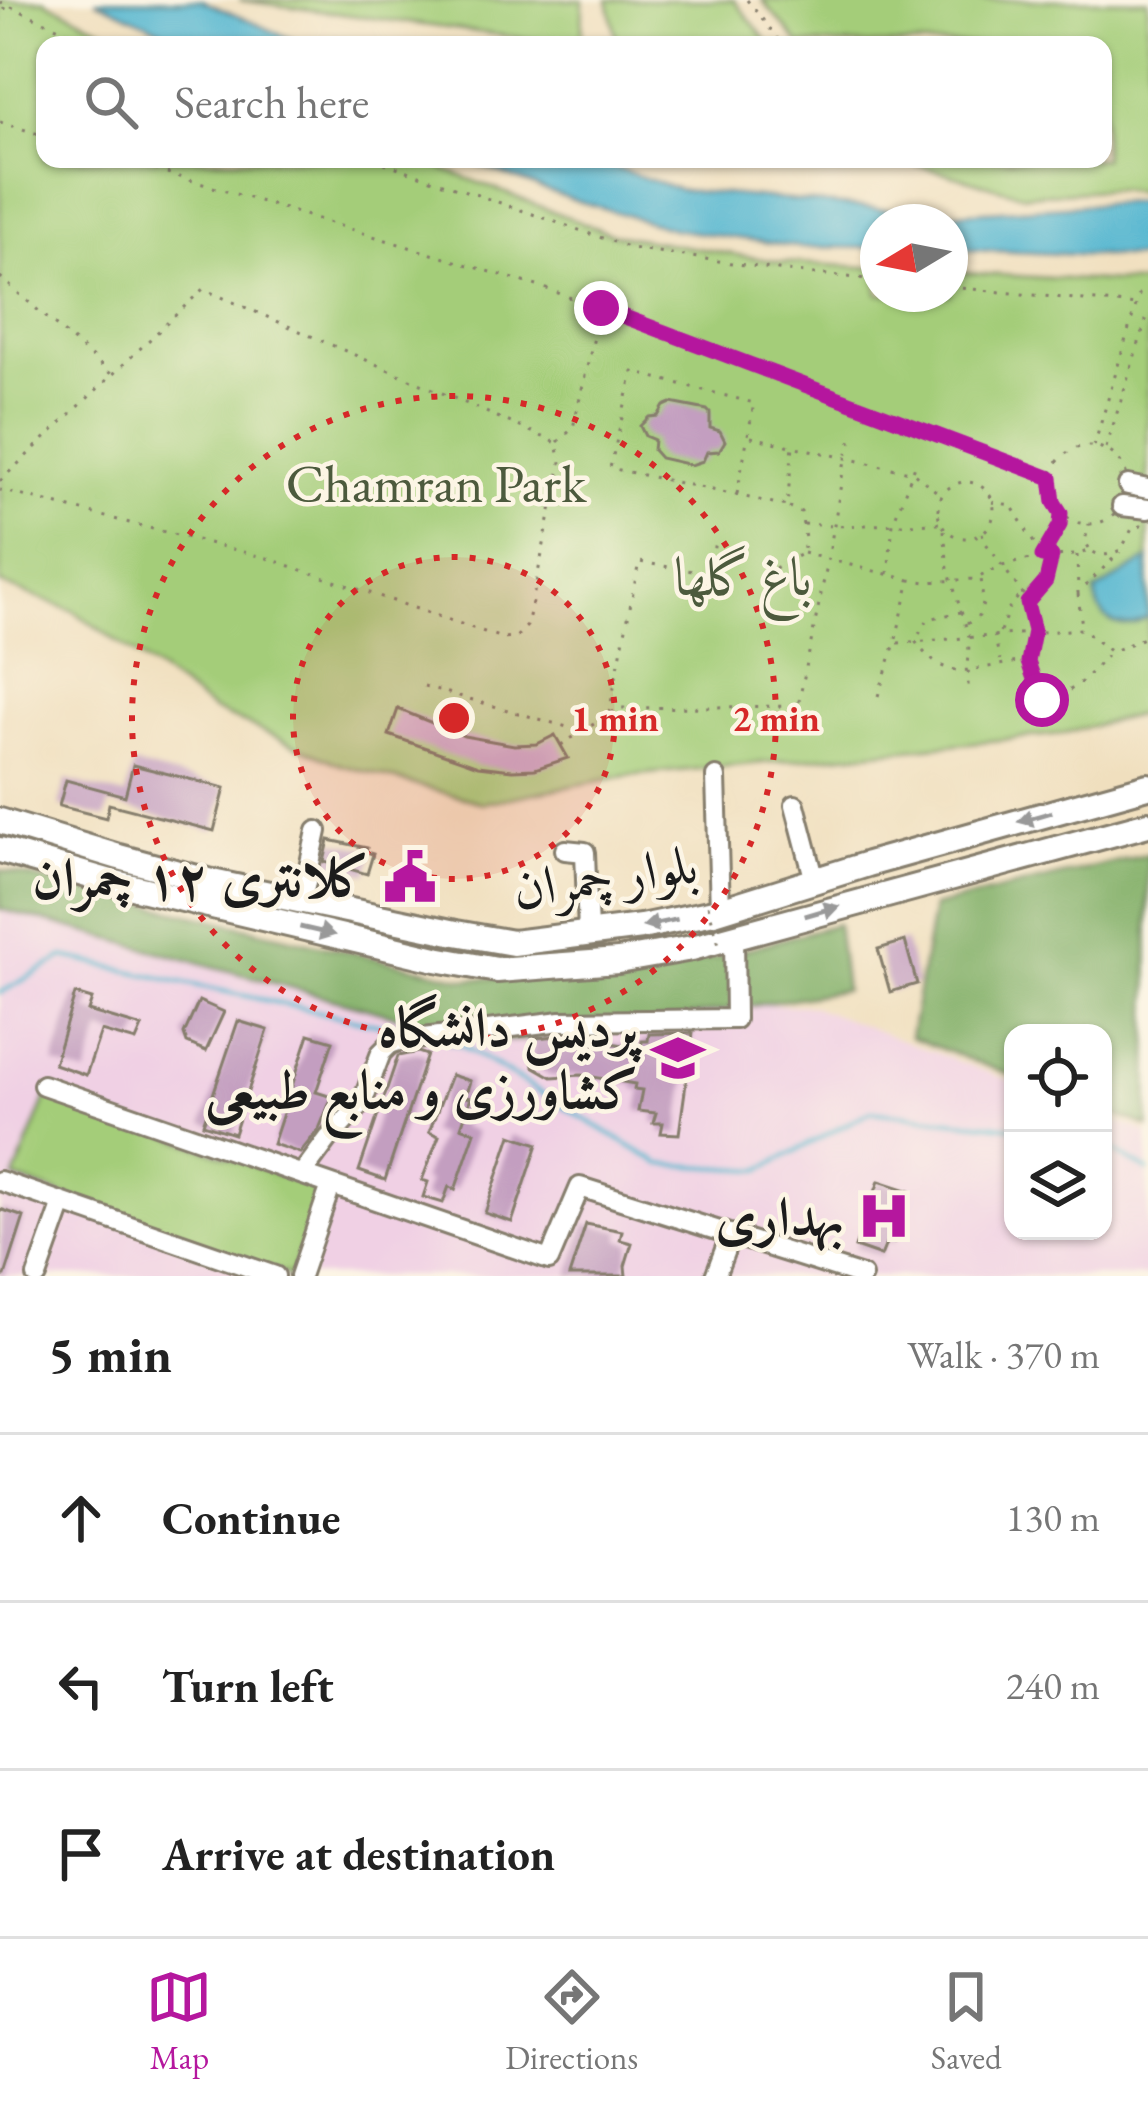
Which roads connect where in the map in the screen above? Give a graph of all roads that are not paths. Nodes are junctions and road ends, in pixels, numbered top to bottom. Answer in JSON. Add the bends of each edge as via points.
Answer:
{"nodes":[{"id":1,"x":1122,"y":506,"type":"road end"},
{"id":2,"x":1148,"y":508,"type":"edge"},
{"id":3,"x":716,"y":778,"type":"dead end"},
{"id":4,"x":1148,"y":786,"type":"edge"},
{"id":5,"x":795,"y":806,"type":"dead end"},
{"id":6,"x":0,"y":821,"type":"edge"},
{"id":7,"x":1148,"y":824,"type":"edge"},
{"id":8,"x":317,"y":831,"type":"dead end"},
{"id":9,"x":0,"y":850,"type":"edge"},
{"id":10,"x":565,"y":850,"type":"dead end"},
{"id":11,"x":815,"y":881,"type":"junction"},
{"id":12,"x":302,"y":900,"type":"junction"},
{"id":13,"x":714,"y":907,"type":"junction"},
{"id":14,"x":588,"y":933,"type":"junction"},
{"id":15,"x":727,"y":942,"type":"junction"},
{"id":16,"x":43,"y":1085,"type":"dead end"},
{"id":17,"x":302,"y":1174,"type":"junction"},
{"id":18,"x":0,"y":1181,"type":"edge"},
{"id":19,"x":332,"y":1185,"type":"junction"},
{"id":20,"x":63,"y":1203,"type":"junction"},
{"id":21,"x":730,"y":1234,"type":"junction"},
{"id":22,"x":546,"y":1268,"type":"edge"},
{"id":23,"x":37,"y":1276,"type":"edge"},
{"id":24,"x":275,"y":1276,"type":"edge"},
{"id":25,"x":300,"y":1276,"type":"edge"},
{"id":26,"x":715,"y":1276,"type":"edge"},
{"id":27,"x":862,"y":1276,"type":"edge"}],
"edges":[{"from":1,"to":2,"type":"street"},
{"from":3,"to":13,"type":"street"},
{"from":4,"to":11,"type":"main road","name":"بلوار چمران","one_way":true},
{"from":5,"to":11,"type":"street"},
{"from":6,"to":12,"type":"main road","name":"بلوار چمران"},
{"from":15,"to":7,"type":"main road","name":"بلوار چمران","one_way":true},
{"from":8,"to":12,"type":"street"},
{"from":9,"to":15,"type":"main road","name":"بلوار چمران","one_way":true,"via":[[497,970]]},
{"from":10,"to":14,"type":"street","via":[[585,852]]},
{"from":11,"to":13,"type":"main road","name":"بلوار چمران"},
{"from":12,"to":14,"type":"main road","name":"بلوار چمران","via":[[513,943]]},
{"from":13,"to":14,"type":"main road","name":"بلوار چمران","one_way":true},
{"from":15,"to":17,"type":"street","via":[[736,1019],[561,1021],[390,1044],[362,1103]]},
{"from":16,"to":17,"type":"street"},
{"from":17,"to":19,"type":"street"},
{"from":18,"to":20,"type":"street"},
{"from":19,"to":22,"type":"street"},
{"from":19,"to":25,"type":"street"},
{"from":20,"to":23,"type":"street"},
{"from":20,"to":24,"type":"street"},
{"from":21,"to":22,"type":"street","via":[[580,1186]]},
{"from":21,"to":26,"type":"street"},
{"from":21,"to":27,"type":"street"}]}
